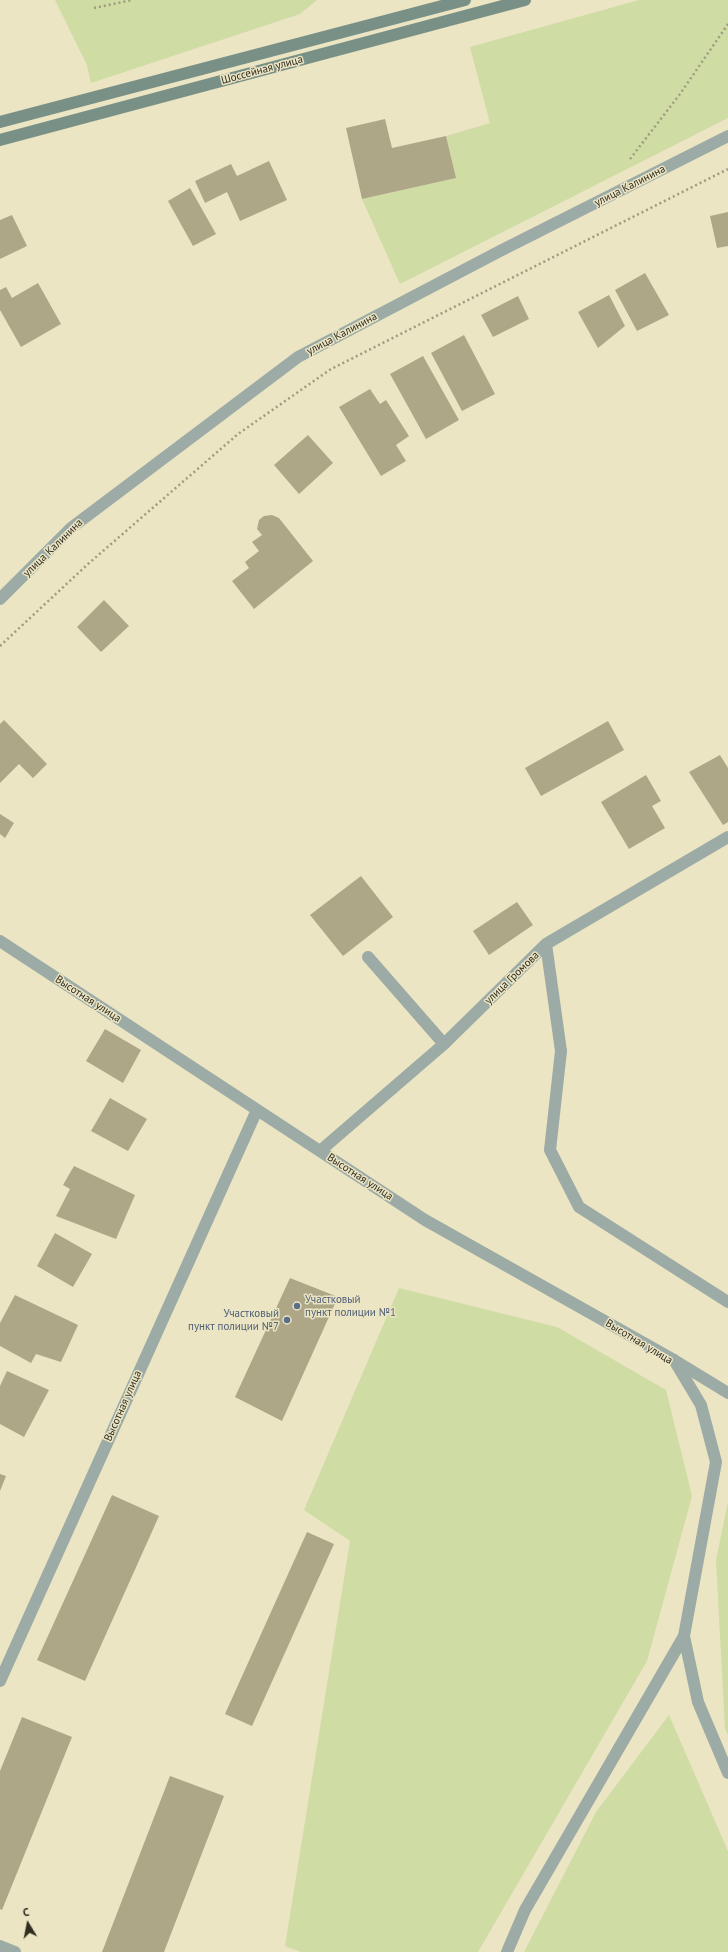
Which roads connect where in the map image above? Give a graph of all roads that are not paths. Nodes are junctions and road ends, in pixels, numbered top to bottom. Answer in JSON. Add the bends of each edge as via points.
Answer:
{"nodes":[{"id":1,"x":465,"y":0,"type":"edge"},
{"id":2,"x":525,"y":0,"type":"edge"},
{"id":3,"x":0,"y":122,"type":"edge"},
{"id":4,"x":728,"y":136,"type":"edge"},
{"id":5,"x":0,"y":140,"type":"edge"},
{"id":6,"x":0,"y":599,"type":"edge"},
{"id":7,"x":728,"y":837,"type":"edge"},
{"id":8,"x":0,"y":941,"type":"edge"},
{"id":9,"x":546,"y":944,"type":"junction"},
{"id":10,"x":368,"y":957,"type":"dead end"},
{"id":11,"x":444,"y":1044,"type":"junction"},
{"id":12,"x":257,"y":1110,"type":"junction"},
{"id":13,"x":320,"y":1151,"type":"junction"},
{"id":14,"x":728,"y":1302,"type":"edge"},
{"id":15,"x":674,"y":1360,"type":"junction"},
{"id":16,"x":728,"y":1393,"type":"edge"},
{"id":17,"x":684,"y":1636,"type":"junction"},
{"id":18,"x":0,"y":1681,"type":"edge"},
{"id":19,"x":728,"y":1773,"type":"edge"},
{"id":20,"x":0,"y":1946,"type":"edge"},
{"id":21,"x":15,"y":1952,"type":"edge"},
{"id":22,"x":507,"y":1952,"type":"edge"}],
"edges":[{"from":1,"to":3,"type":"main road"},
{"from":2,"to":5,"type":"main road","name":"Шоссейная улица"},
{"from":4,"to":6,"type":"street","name":"улица Калинина","via":[[298,357],[71,528]]},
{"from":7,"to":9,"type":"street","name":"улица Громова"},
{"from":8,"to":12,"type":"street","name":"Высотная улица"},
{"from":9,"to":11,"type":"street","name":"улица Громова"},
{"from":9,"to":14,"type":"street","via":[[561,1051],[550,1150],[580,1207]]},
{"from":10,"to":11,"type":"street"},
{"from":11,"to":13,"type":"street","name":"улица Громова"},
{"from":12,"to":13,"type":"street","name":"Высотная улица"},
{"from":12,"to":18,"type":"street","name":"Высотная улица"},
{"from":13,"to":15,"type":"street","name":"Высотная улица","via":[[425,1220]]},
{"from":15,"to":16,"type":"street"},
{"from":15,"to":17,"type":"street","name":"Высотная улица","via":[[701,1405],[716,1462]]},
{"from":17,"to":19,"type":"street","name":"Высотная улица","via":[[698,1702]]},
{"from":17,"to":22,"type":"street","via":[[525,1910]]},
{"from":20,"to":21,"type":"street"}]}
